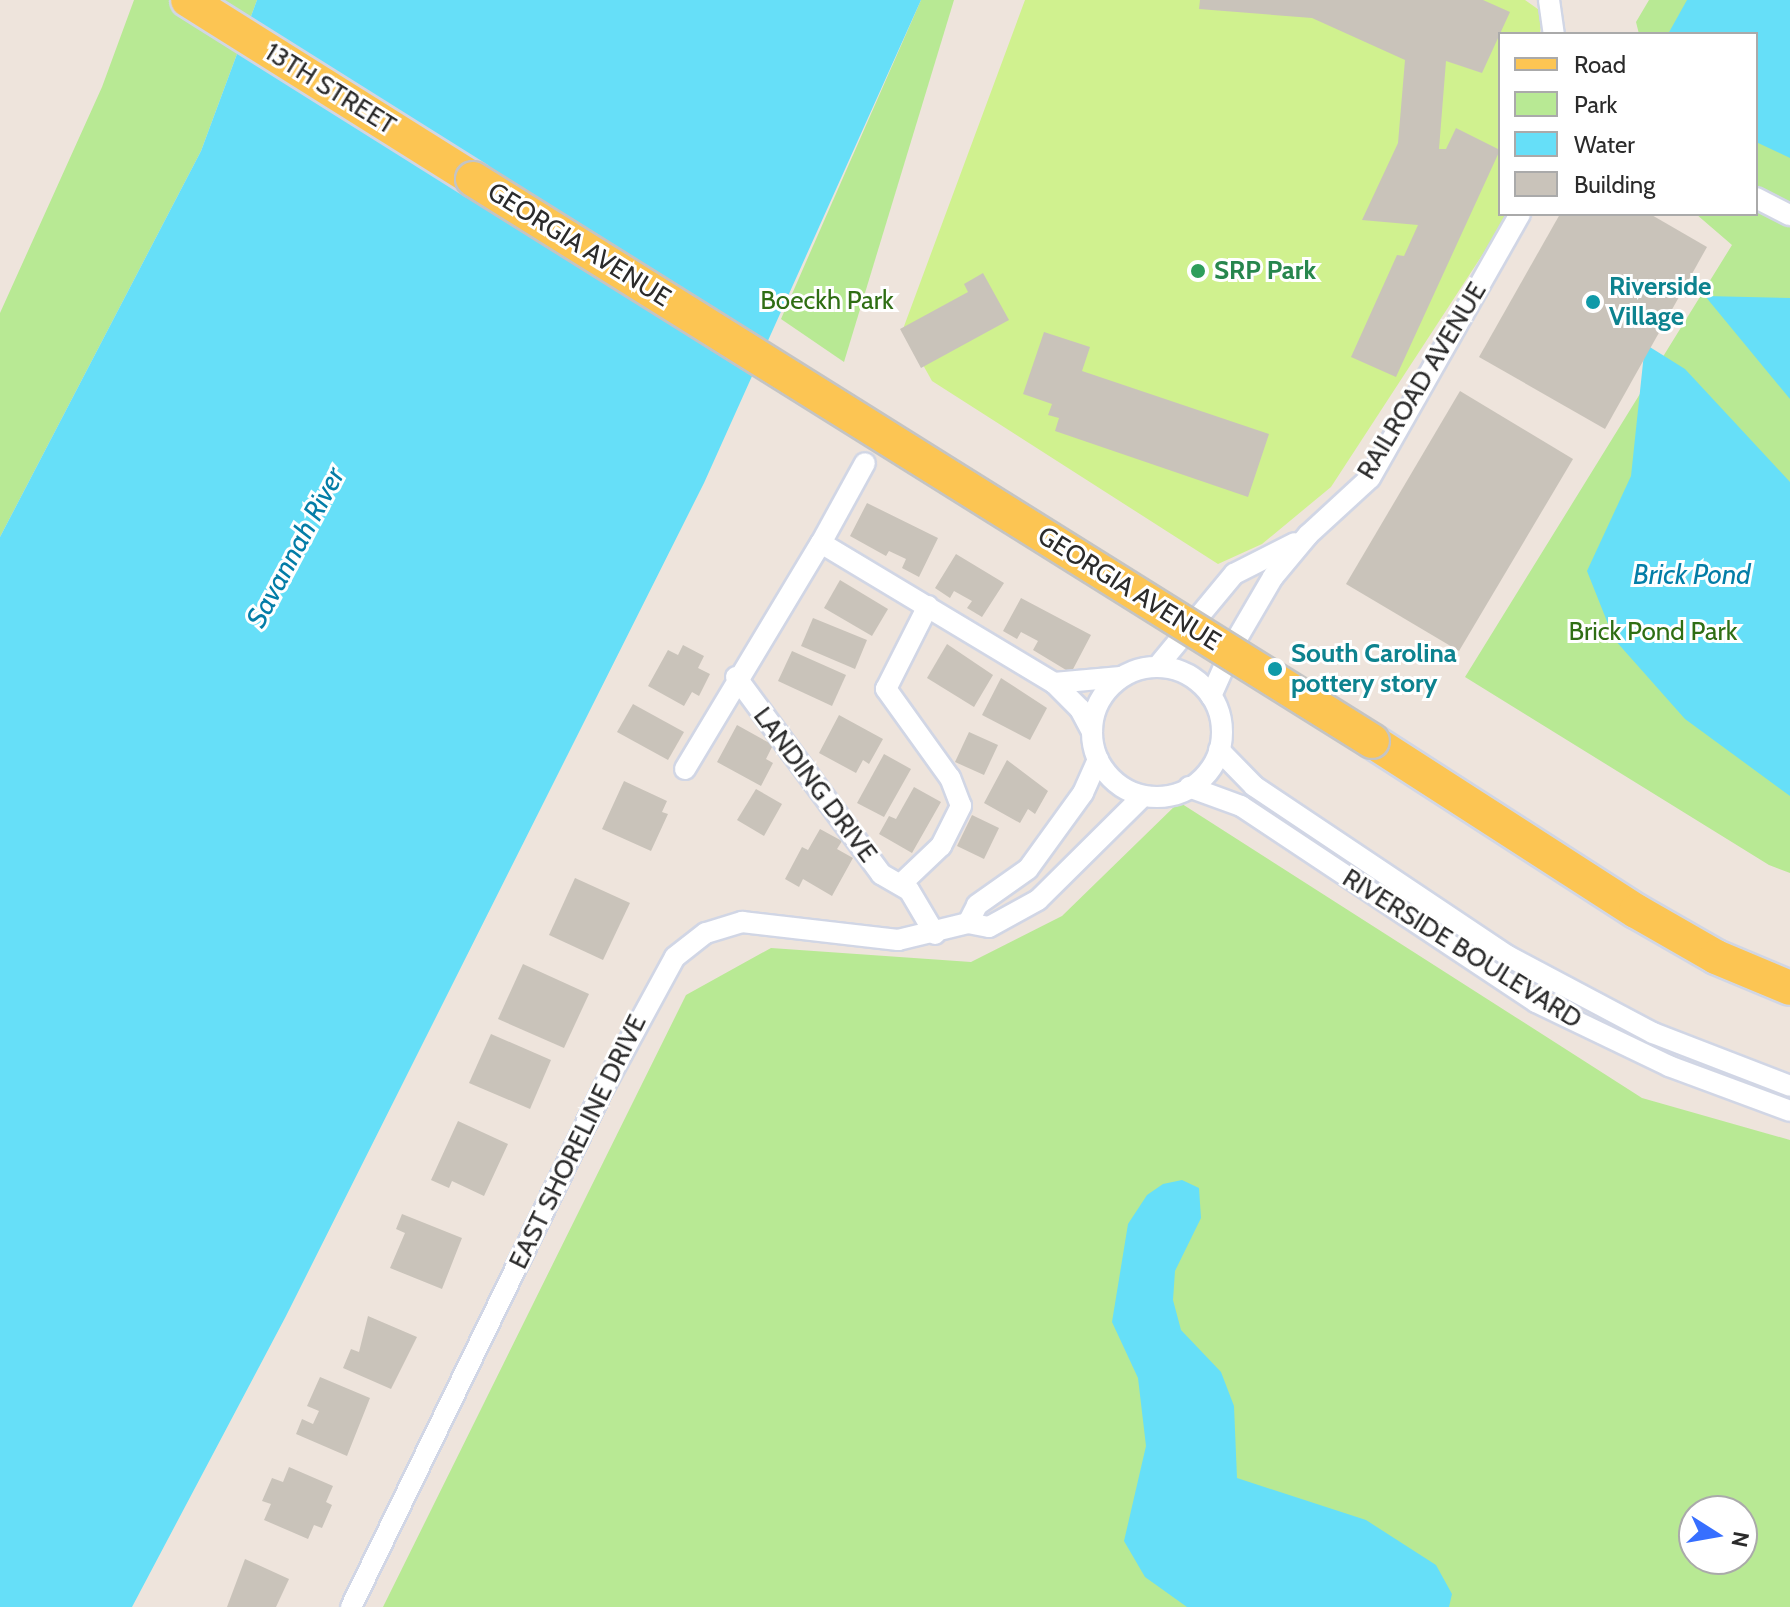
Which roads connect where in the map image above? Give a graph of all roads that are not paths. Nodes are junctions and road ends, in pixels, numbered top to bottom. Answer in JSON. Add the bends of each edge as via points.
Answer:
{"nodes":[{"id":1,"x":188,"y":0,"type":"edge"},
{"id":2,"x":1549,"y":0,"type":"edge"},
{"id":3,"x":1554,"y":32,"type":"edge"},
{"id":4,"x":473,"y":179,"type":"joint"},
{"id":5,"x":1758,"y":199,"type":"edge"},
{"id":6,"x":1790,"y":215,"type":"edge"},
{"id":7,"x":1519,"y":216,"type":"edge"},
{"id":8,"x":865,"y":463,"type":"dead end"},
{"id":9,"x":1308,"y":535,"type":"junction"},
{"id":10,"x":821,"y":543,"type":"junction"},
{"id":11,"x":928,"y":606,"type":"junction"},
{"id":12,"x":1157,"y":667,"type":"junction"},
{"id":13,"x":736,"y":677,"type":"junction"},
{"id":14,"x":1122,"y":677,"type":"junction"},
{"id":15,"x":1054,"y":683,"type":"junction"},
{"id":16,"x":1211,"y":696,"type":"junction"},
{"id":17,"x":1092,"y":732,"type":"junction"},
{"id":18,"x":1219,"y":750,"type":"junction"},
{"id":19,"x":1098,"y":759,"type":"junction"},
{"id":20,"x":685,"y":769,"type":"dead end"},
{"id":21,"x":1189,"y":787,"type":"junction"},
{"id":22,"x":1143,"y":796,"type":"junction"},
{"id":23,"x":902,"y":883,"type":"junction"},
{"id":24,"x":968,"y":923,"type":"junction"},
{"id":25,"x":935,"y":934,"type":"junction"},
{"id":26,"x":1790,"y":988,"type":"edge"},
{"id":27,"x":1790,"y":1086,"type":"edge"},
{"id":28,"x":1790,"y":1111,"type":"edge"},
{"id":29,"x":351,"y":1607,"type":"edge"}],
"edges":[{"from":1,"to":4,"type":"main road","name":"13TH STREET"},
{"from":2,"to":3,"type":"street"},
{"from":4,"to":26,"type":"main road","name":"GEORGIA AVENUE","bridge":true,"via":[[1636,911],[1716,957]]},
{"from":5,"to":6,"type":"street"},
{"from":7,"to":9,"type":"street","name":"RAILROAD AVENUE","via":[[1370,478]]},
{"from":8,"to":10,"type":"street","name":"LANDING DRIVE"},
{"from":9,"to":12,"type":"street","name":"RAILROAD AVENUE","via":[[1234,574]]},
{"from":9,"to":16,"type":"street","name":"RAILROAD AVENUE","via":[[1255,605]]},
{"from":10,"to":11,"type":"street"},
{"from":10,"to":13,"type":"street","name":"LANDING DRIVE"},
{"from":11,"to":15,"type":"street"},
{"from":11,"to":23,"type":"street","name":"LANDING DRIVE","via":[[886,689],[950,778],[961,806],[941,846]]},
{"from":12,"to":14,"type":"street"},
{"from":12,"to":16,"type":"street","via":[[1189,675]]},
{"from":13,"to":20,"type":"street","name":"LANDING DRIVE"},
{"from":13,"to":23,"type":"street","name":"LANDING DRIVE","via":[[881,874]]},
{"from":14,"to":15,"type":"street"},
{"from":14,"to":17,"type":"street","via":[[1099,702]]},
{"from":15,"to":17,"type":"street","via":[[1080,709]]},
{"from":16,"to":18,"type":"street","via":[[1221,723]]},
{"from":17,"to":19,"type":"street"},
{"from":18,"to":21,"type":"street"},
{"from":18,"to":27,"type":"street","name":"RIVERSIDE BOULEVARD","via":[[1254,786],[1508,956],[1653,1033]]},
{"from":19,"to":22,"type":"street","via":[[1123,787]]},
{"from":19,"to":24,"type":"street","via":[[1083,793],[1028,869],[977,905]]},
{"from":21,"to":22,"type":"street","via":[[1176,794]]},
{"from":21,"to":28,"type":"street","name":"RIVERSIDE BOULEVARD","via":[[1241,806],[1536,1002],[1669,1066]]},
{"from":22,"to":24,"type":"street","via":[[1038,900],[989,927]]},
{"from":23,"to":25,"type":"street","name":"LANDING DRIVE"},
{"from":24,"to":25,"type":"street","name":"EAST SHORELINE DRIVE"},
{"from":25,"to":29,"type":"street","name":"EAST SHORELINE DRIVE","via":[[874,940],[780,923],[742,922],[706,933],[675,957],[603,1089]]}]}
